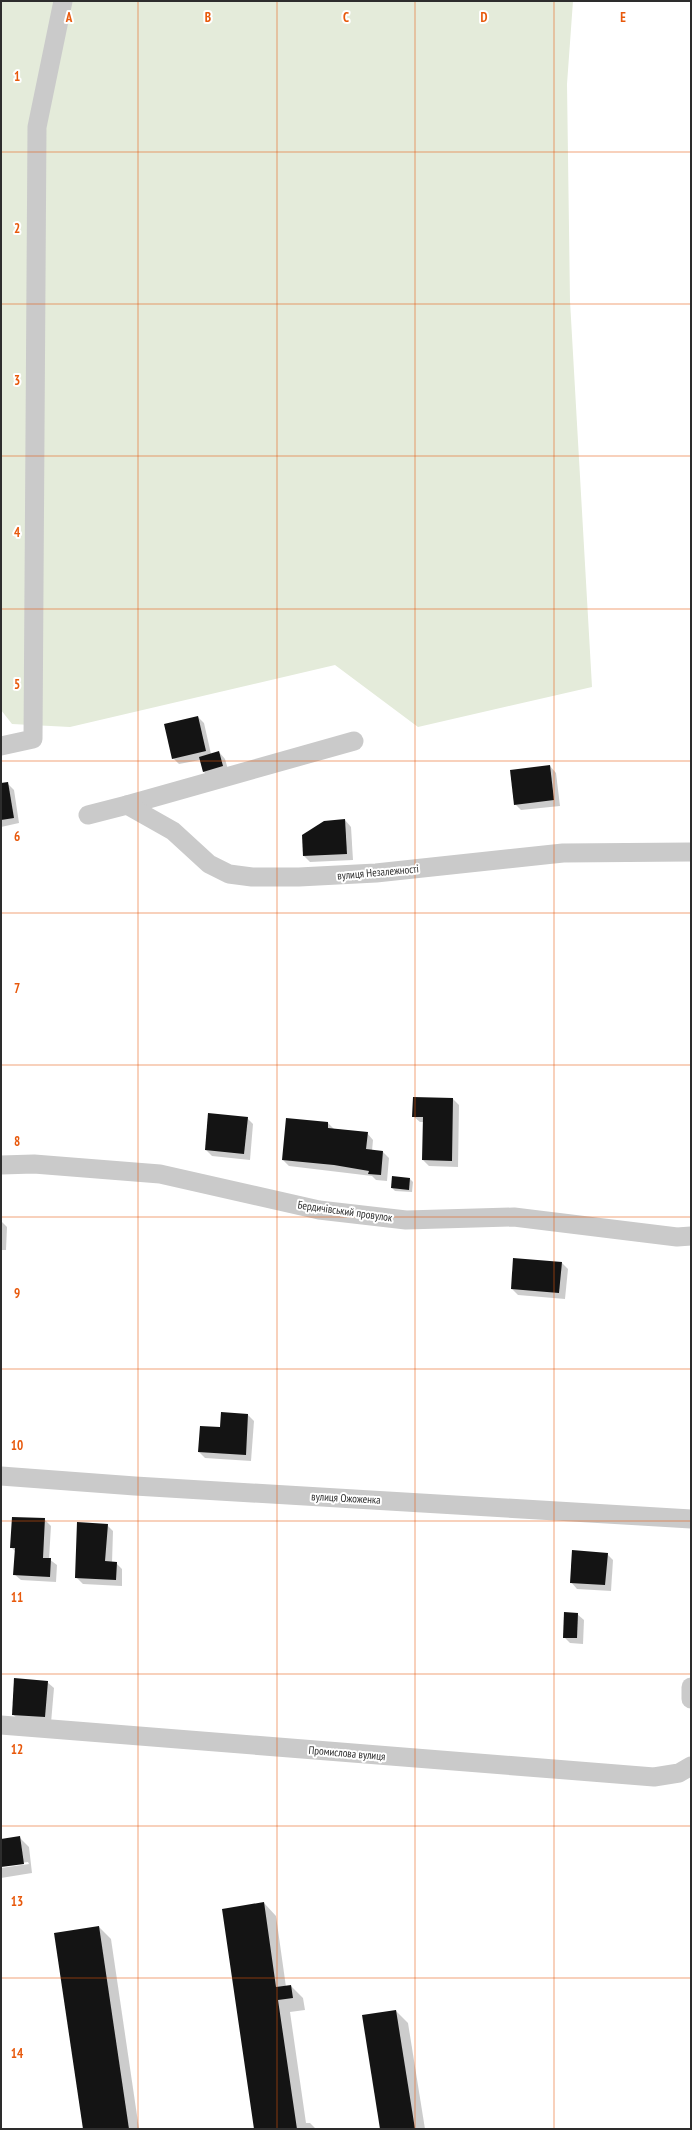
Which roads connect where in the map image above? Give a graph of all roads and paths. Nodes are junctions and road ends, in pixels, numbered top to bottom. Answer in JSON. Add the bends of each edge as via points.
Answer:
{"nodes":[{"id":1,"x":63,"y":1,"type":"edge"},
{"id":2,"x":354,"y":741,"type":"dead end"},
{"id":3,"x":1,"y":746,"type":"edge"},
{"id":4,"x":127,"y":805,"type":"junction"},
{"id":5,"x":88,"y":815,"type":"dead end"},
{"id":6,"x":691,"y":852,"type":"edge"},
{"id":7,"x":1,"y":1164,"type":"edge"},
{"id":8,"x":691,"y":1236,"type":"edge"},
{"id":9,"x":1,"y":1476,"type":"edge"},
{"id":10,"x":691,"y":1519,"type":"edge"},
{"id":11,"x":691,"y":1687,"type":"edge"},
{"id":12,"x":691,"y":1699,"type":"edge"},
{"id":13,"x":1,"y":1725,"type":"edge"},
{"id":14,"x":691,"y":1766,"type":"edge"}],
"edges":[{"from":1,"to":3,"type":"street","via":[[37,127],[33,739]]},
{"from":2,"to":4,"type":"street"},
{"from":4,"to":5,"type":"street"},
{"from":4,"to":6,"type":"street","name":"вулиця Незалежності","via":[[173,831],[209,864],[229,874],[252,877],[376,873],[563,853]]},
{"from":7,"to":8,"type":"street","name":"Бердичівський провулок","via":[[34,1164],[160,1174],[319,1210],[406,1220],[514,1217],[677,1237]]},
{"from":9,"to":10,"type":"street","name":"вулиця Ожоженка"},
{"from":11,"to":12,"type":"street"},
{"from":13,"to":14,"type":"street","name":"Промислова вулиця","via":[[654,1777],[679,1773]]}]}
